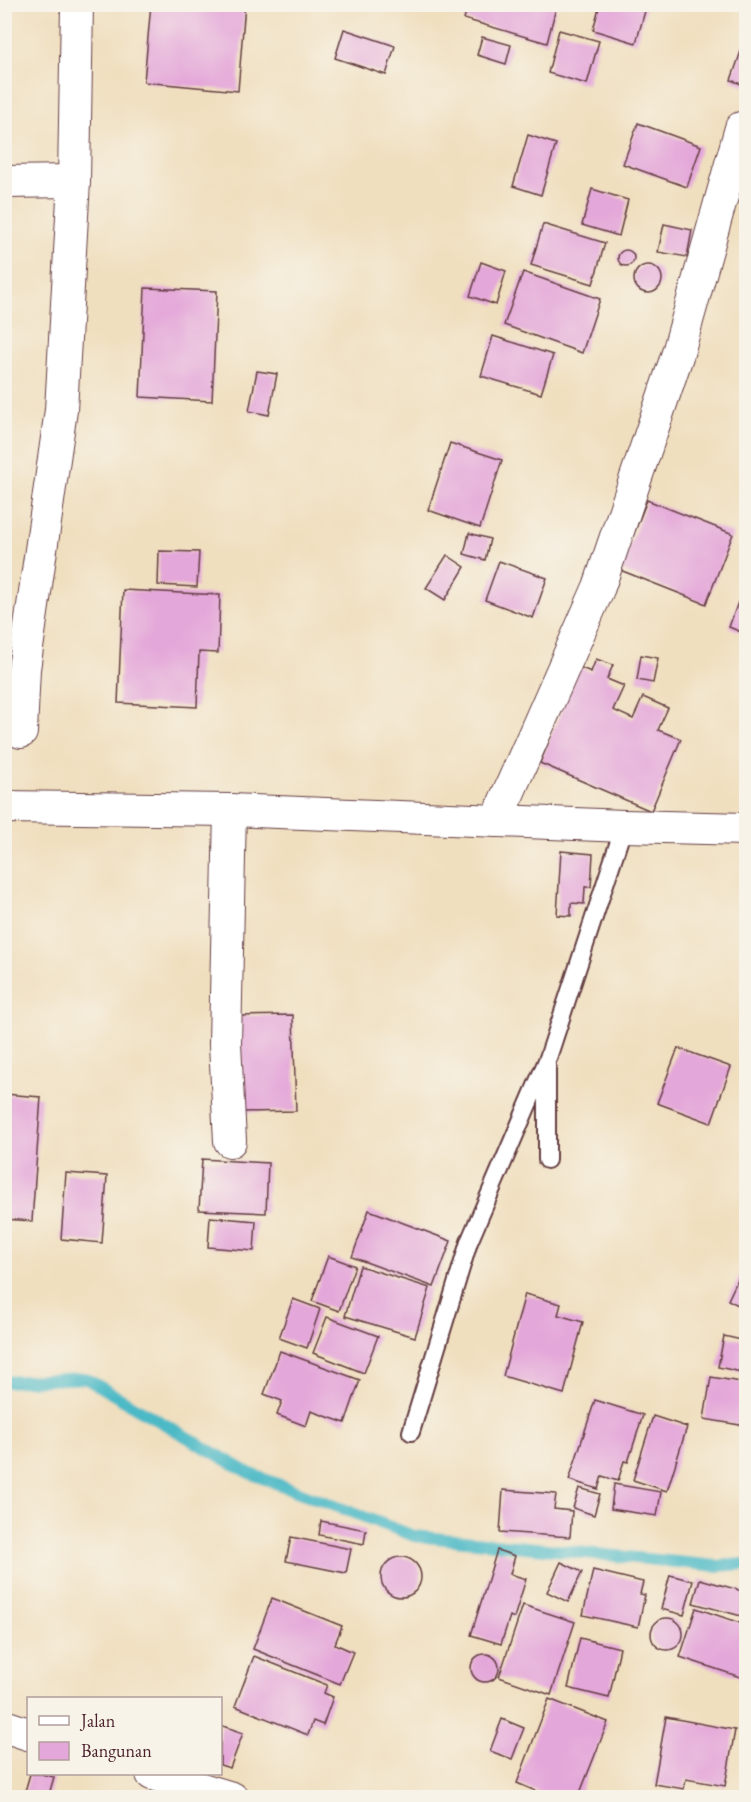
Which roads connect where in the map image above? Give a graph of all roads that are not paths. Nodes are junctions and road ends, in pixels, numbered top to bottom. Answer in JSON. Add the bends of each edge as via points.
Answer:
{"nodes":[{"id":1,"x":77,"y":4,"type":"edge"},
{"id":2,"x":741,"y":128,"type":"dead end"},
{"id":3,"x":74,"y":181,"type":"junction"},
{"id":4,"x":4,"y":182,"type":"edge"},
{"id":5,"x":21,"y":732,"type":"dead end"},
{"id":6,"x":4,"y":807,"type":"edge"},
{"id":7,"x":230,"y":810,"type":"junction"},
{"id":8,"x":496,"y":821,"type":"junction"},
{"id":9,"x":624,"y":826,"type":"junction"},
{"id":10,"x":747,"y":829,"type":"edge"},
{"id":11,"x":548,"y":1058,"type":"junction"},
{"id":12,"x":230,"y":1141,"type":"dead end"},
{"id":13,"x":547,"y":1160,"type":"dead end"},
{"id":14,"x":411,"y":1432,"type":"dead end"},
{"id":15,"x":4,"y":1726,"type":"edge"},
{"id":16,"x":27,"y":1734,"type":"edge"},
{"id":17,"x":159,"y":1775,"type":"edge"},
{"id":18,"x":232,"y":1797,"type":"edge"}],
"edges":[{"from":1,"to":3,"type":"street"},
{"from":2,"to":8,"type":"street","via":[[678,353],[599,586]]},
{"from":3,"to":4,"type":"street"},
{"from":3,"to":5,"type":"street","via":[[61,410],[24,669]]},
{"from":6,"to":7,"type":"street"},
{"from":7,"to":8,"type":"street"},
{"from":7,"to":12,"type":"street","via":[[225,1044]]},
{"from":8,"to":9,"type":"street"},
{"from":9,"to":10,"type":"street"},
{"from":9,"to":11,"type":"lane"},
{"from":11,"to":13,"type":"lane"},
{"from":11,"to":14,"type":"lane","via":[[469,1242]]},
{"from":15,"to":16,"type":"street"},
{"from":17,"to":18,"type":"street"}]}
